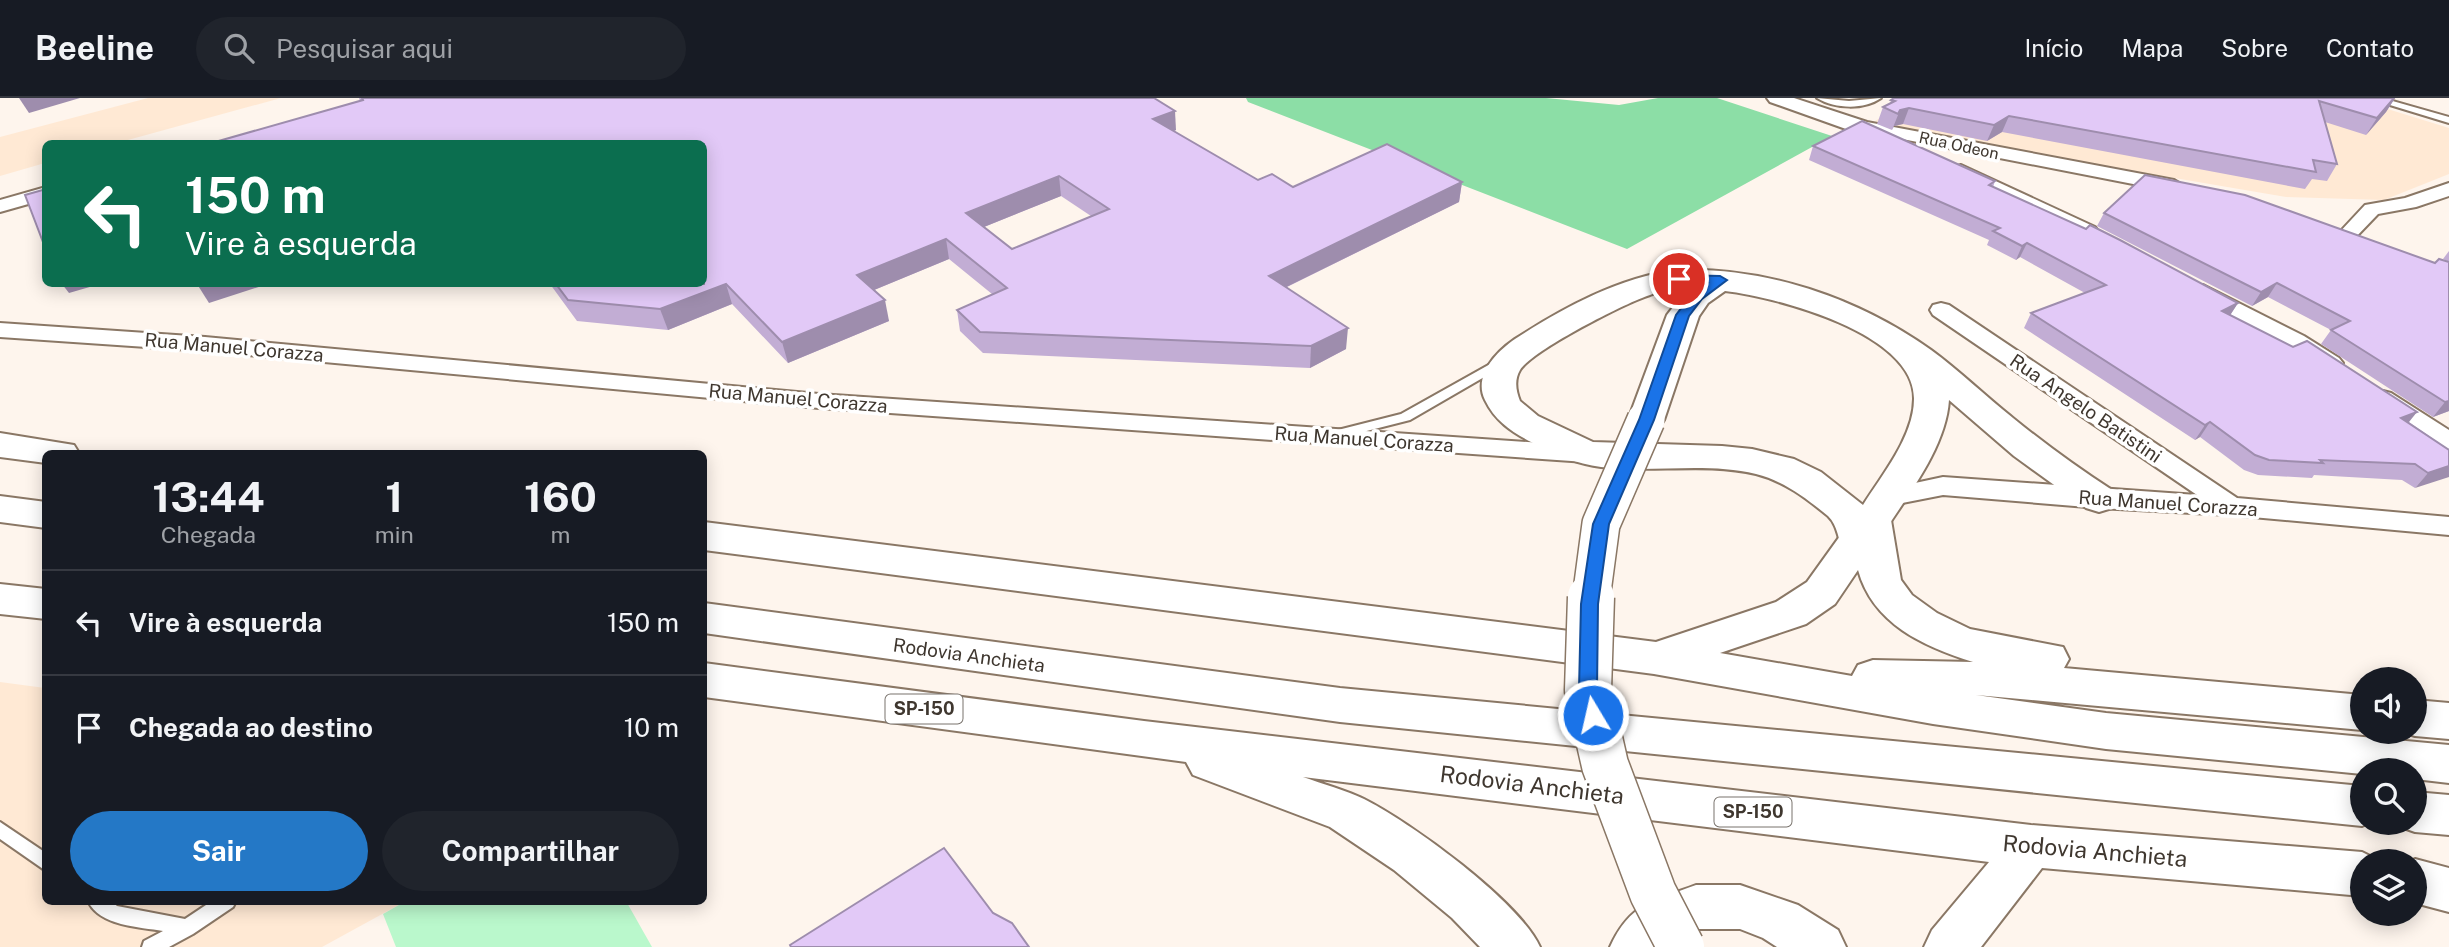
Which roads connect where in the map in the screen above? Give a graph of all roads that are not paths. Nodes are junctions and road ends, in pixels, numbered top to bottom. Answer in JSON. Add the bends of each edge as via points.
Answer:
{"nodes":[{"id":1,"x":1776,"y":98,"type":"edge"},
{"id":2,"x":1822,"y":98,"type":"edge"},
{"id":3,"x":1876,"y":98,"type":"edge"},
{"id":4,"x":2372,"y":98,"type":"edge"},
{"id":5,"x":2449,"y":120,"type":"edge"},
{"id":6,"x":1853,"y":123,"type":"junction"},
{"id":7,"x":2065,"y":167,"type":"junction"},
{"id":8,"x":2449,"y":189,"type":"edge"},
{"id":9,"x":2192,"y":190,"type":"edge"},
{"id":10,"x":42,"y":194,"type":"edge"},
{"id":11,"x":0,"y":206,"type":"edge"},
{"id":12,"x":2046,"y":211,"type":"junction"},
{"id":13,"x":2337,"y":231,"type":"joint"},
{"id":14,"x":2369,"y":242,"type":"edge"},
{"id":15,"x":2111,"y":243,"type":"edge"},
{"id":16,"x":2180,"y":279,"type":"edge"},
{"id":17,"x":1720,"y":280,"type":"junction"},
{"id":18,"x":1941,"y":310,"type":"dead end"},
{"id":19,"x":0,"y":330,"type":"edge"},
{"id":20,"x":1523,"y":348,"type":"junction"},
{"id":21,"x":1909,"y":350,"type":"junction"},
{"id":22,"x":1328,"y":437,"type":"junction"},
{"id":23,"x":2449,"y":441,"type":"edge"},
{"id":24,"x":0,"y":445,"type":"edge"},
{"id":25,"x":42,"y":451,"type":"edge"},
{"id":26,"x":1598,"y":454,"type":"junction"},
{"id":27,"x":2099,"y":499,"type":"junction"},
{"id":28,"x":2231,"y":506,"type":"junction"},
{"id":29,"x":0,"y":509,"type":"edge"},
{"id":30,"x":42,"y":514,"type":"edge"},
{"id":31,"x":1872,"y":520,"type":"junction"},
{"id":32,"x":2449,"y":526,"type":"edge"},
{"id":33,"x":707,"y":536,"type":"edge"},
{"id":34,"x":0,"y":599,"type":"edge"},
{"id":35,"x":42,"y":604,"type":"edge"},
{"id":36,"x":707,"y":618,"type":"edge"},
{"id":37,"x":1654,"y":658,"type":"junction"},
{"id":38,"x":1762,"y":677,"type":"junction"},
{"id":39,"x":707,"y":680,"type":"edge"},
{"id":40,"x":2349,"y":711,"type":"edge"},
{"id":41,"x":2427,"y":719,"type":"edge"},
{"id":42,"x":2449,"y":721,"type":"edge"},
{"id":43,"x":1144,"y":738,"type":"junction"},
{"id":44,"x":2449,"y":764,"type":"edge"},
{"id":45,"x":2350,"y":805,"type":"edge"},
{"id":46,"x":2427,"y":813,"type":"edge"},
{"id":47,"x":2449,"y":815,"type":"edge"},
{"id":48,"x":0,"y":829,"type":"edge"},
{"id":49,"x":2032,"y":846,"type":"junction"},
{"id":50,"x":42,"y":860,"type":"edge"},
{"id":51,"x":2350,"y":873,"type":"edge"},
{"id":52,"x":2427,"y":881,"type":"edge"},
{"id":53,"x":2449,"y":883,"type":"edge"},
{"id":54,"x":2427,"y":884,"type":"edge"},
{"id":55,"x":2449,"y":890,"type":"edge"},
{"id":56,"x":102,"y":905,"type":"edge"},
{"id":57,"x":221,"y":905,"type":"edge"},
{"id":58,"x":187,"y":928,"type":"junction"},
{"id":59,"x":151,"y":947,"type":"edge"},
{"id":60,"x":1514,"y":947,"type":"edge"},
{"id":61,"x":1636,"y":947,"type":"edge"},
{"id":62,"x":1681,"y":947,"type":"edge"},
{"id":63,"x":1821,"y":947,"type":"edge"},
{"id":64,"x":1950,"y":947,"type":"edge"}],
"edges":[{"from":1,"to":6,"type":"street"},
{"from":2,"to":3,"type":"lane","via":[[1855,105]]},
{"from":4,"to":5,"type":"lane"},
{"from":6,"to":7,"type":"street","name":"Rua Odeon"},
{"from":6,"to":12,"type":"street"},
{"from":7,"to":9,"type":"street","name":"Rua Odeon"},
{"from":7,"to":12,"type":"street","via":[[2042,182],[2039,197]]},
{"from":8,"to":13,"type":"street","via":[[2372,209]]},
{"from":10,"to":11,"type":"street"},
{"from":12,"to":15,"type":"street"},
{"from":13,"to":14,"type":"street"},
{"from":16,"to":23,"type":"street","via":[[2296,341]]},
{"from":17,"to":20,"type":"main road","via":[[1679,279],[1640,287],[1592,308]]},
{"from":17,"to":21,"type":"main road","via":[[1804,296]]},
{"from":17,"to":62,"type":"main road","bridge":true,"via":[[1697,296],[1683,315],[1646,420],[1601,524],[1590,604],[1588,690],[1605,765],[1653,893]]},
{"from":18,"to":28,"type":"street","name":"Rua Angelo Batistini"},
{"from":19,"to":22,"type":"street","name":"Rua Manuel Corazza","via":[[205,344],[819,401]]},
{"from":20,"to":22,"type":"lane","via":[[1405,417]]},
{"from":20,"to":26,"type":"main road","via":[[1502,371],[1498,389],[1504,406],[1521,422],[1555,440]]},
{"from":21,"to":27,"type":"main road","via":[[2031,452]]},
{"from":21,"to":31,"type":"main road","via":[[1933,399],[1917,446]]},
{"from":22,"to":26,"type":"street","name":"Rua Manuel Corazza"},
{"from":24,"to":25,"type":"main road"},
{"from":26,"to":31,"type":"main road","via":[[1736,457],[1778,467],[1826,492],[1850,516]]},
{"from":27,"to":28,"type":"street","name":"Rua Manuel Corazza"},
{"from":27,"to":31,"type":"street","name":"Rua Manuel Corazza","via":[[1943,486]]},
{"from":28,"to":32,"type":"street","name":"Rua Manuel Corazza"},
{"from":29,"to":30,"type":"main road"},
{"from":31,"to":37,"type":"main road","via":[[1821,593],[1791,613]]},
{"from":31,"to":40,"type":"main road","via":[[1875,554],[1890,598],[1920,624],[1952,641],[2189,679]]},
{"from":33,"to":37,"type":"main road"},
{"from":34,"to":35,"type":"main road"},
{"from":36,"to":45,"type":"main road","name":"Rodovia Anchieta","via":[[1340,705]]},
{"from":37,"to":38,"type":"main road"},
{"from":38,"to":40,"type":"main road","via":[[2001,678]]},
{"from":38,"to":44,"type":"main road","via":[[2105,731]]},
{"from":39,"to":43,"type":"main road","name":"Rodovia Anchieta","number":"SP-150"},
{"from":41,"to":42,"type":"main road"},
{"from":43,"to":49,"type":"main road","name":"Rodovia Anchieta","number":"SP-150"},
{"from":43,"to":60,"type":"main road","via":[[1346,813],[1411,855],[1470,902]]},
{"from":46,"to":47,"type":"main road"},
{"from":48,"to":50,"type":"lane"},
{"from":49,"to":51,"type":"main road","name":"Rodovia Anchieta","number":"SP-150"},
{"from":49,"to":64,"type":"main road"},
{"from":52,"to":53,"type":"main road"},
{"from":54,"to":55,"type":"main road"},
{"from":56,"to":58,"type":"lane","via":[[113,913]]},
{"from":57,"to":58,"type":"lane"},
{"from":58,"to":59,"type":"lane"},
{"from":61,"to":63,"type":"main road","via":[[1650,927],[1696,907],[1740,907],[1780,921]]}]}
